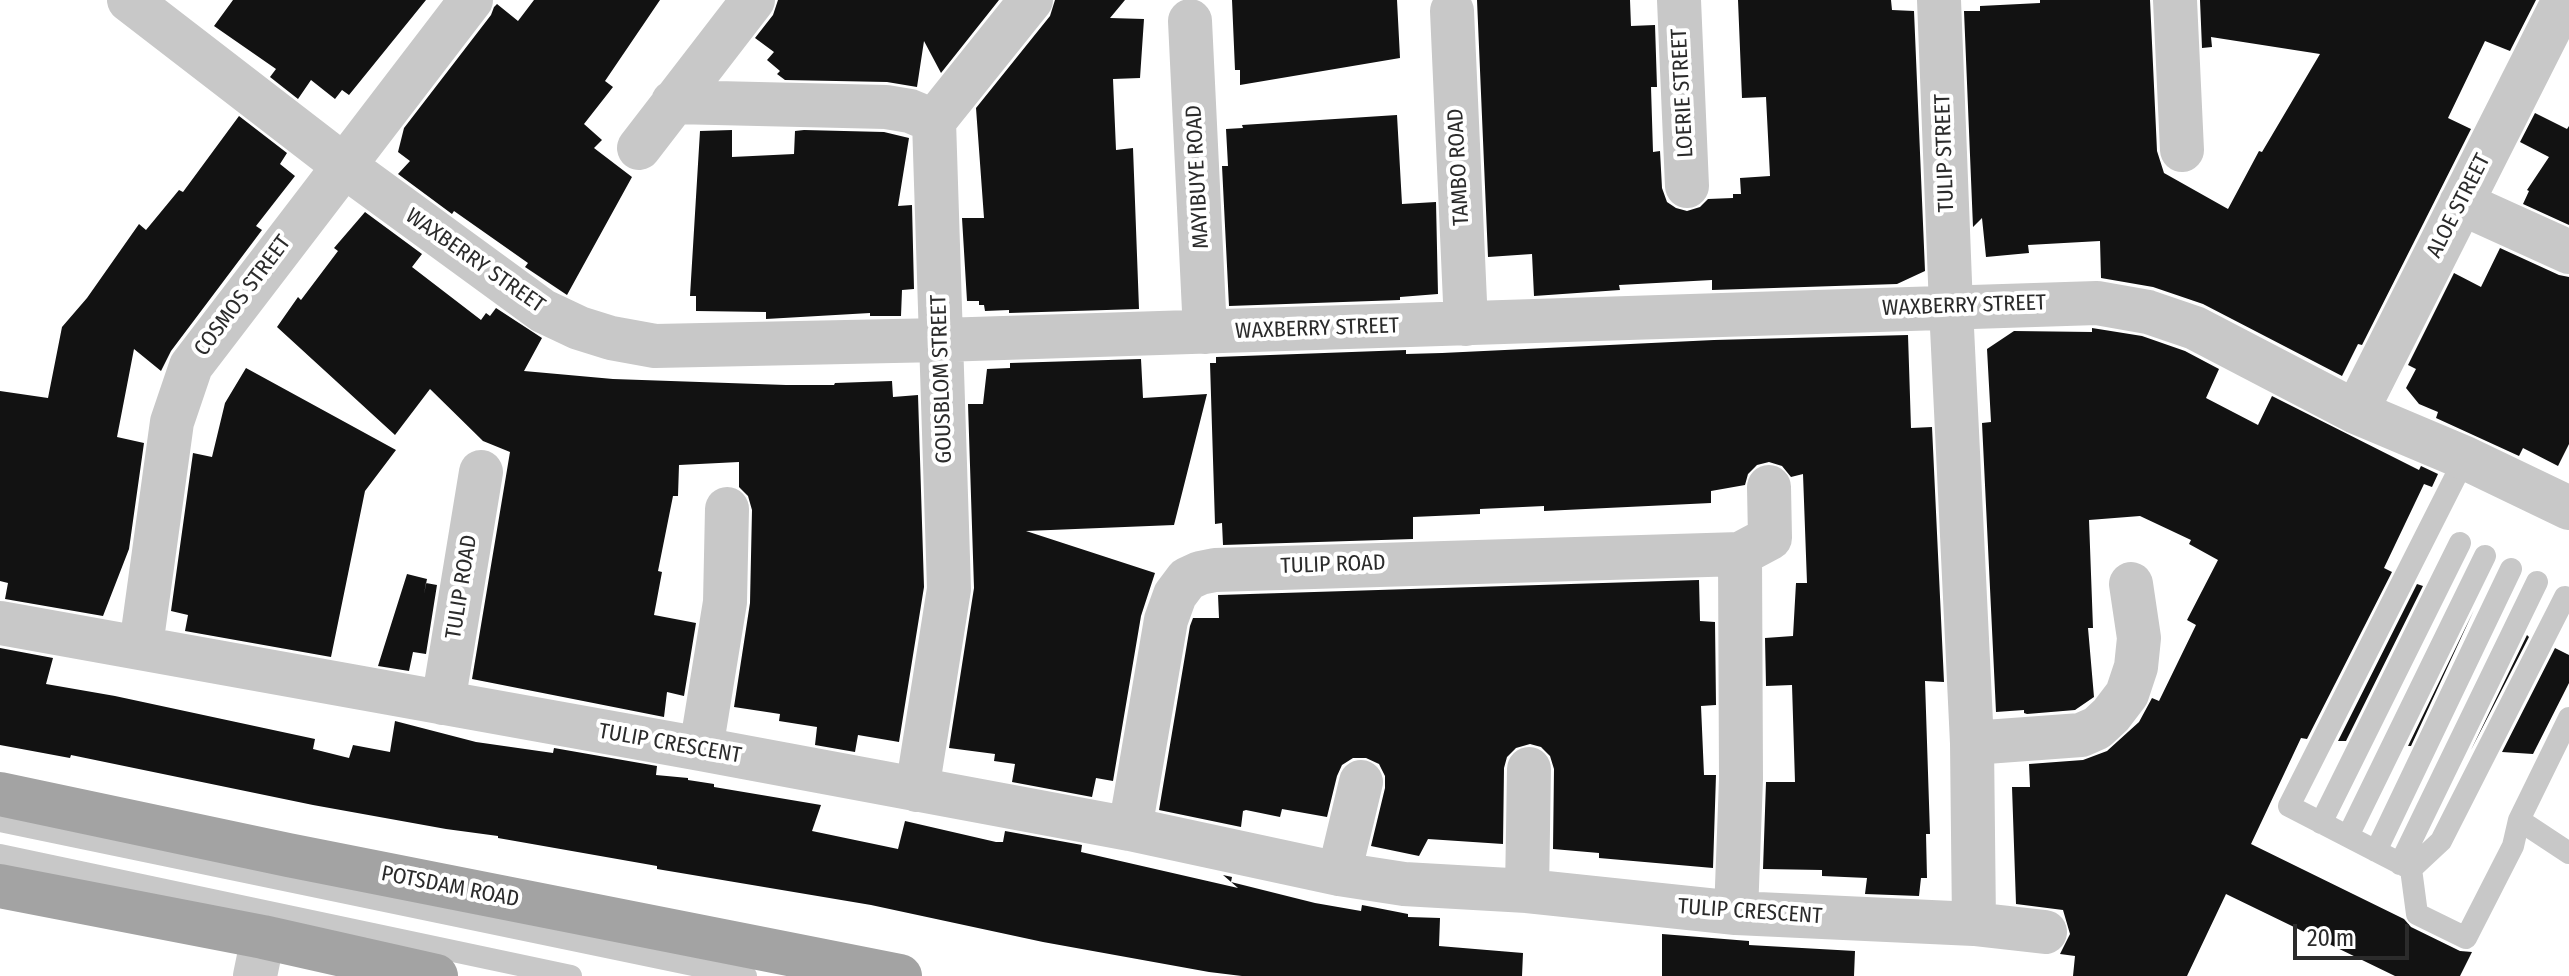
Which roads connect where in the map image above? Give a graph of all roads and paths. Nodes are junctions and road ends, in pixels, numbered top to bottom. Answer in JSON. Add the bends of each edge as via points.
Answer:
{"nodes":[{"id":1,"x":129,"y":0,"type":"edge"},
{"id":2,"x":471,"y":0,"type":"edge"},
{"id":3,"x":753,"y":0,"type":"edge"},
{"id":4,"x":1031,"y":0,"type":"edge"},
{"id":5,"x":1679,"y":0,"type":"edge"},
{"id":6,"x":1939,"y":0,"type":"edge"},
{"id":7,"x":2175,"y":0,"type":"edge"},
{"id":8,"x":2564,"y":0,"type":"edge"},
{"id":9,"x":1452,"y":11,"type":"dead end"},
{"id":10,"x":1190,"y":21,"type":"dead end"},
{"id":11,"x":673,"y":102,"type":"junction"},
{"id":12,"x":934,"y":121,"type":"junction"},
{"id":13,"x":639,"y":148,"type":"dead end"},
{"id":14,"x":2182,"y":150,"type":"dead end"},
{"id":15,"x":343,"y":165,"type":"junction"},
{"id":16,"x":1687,"y":186,"type":"dead end"},
{"id":17,"x":2461,"y":203,"type":"junction"},
{"id":18,"x":2569,"y":252,"type":"edge"},
{"id":19,"x":1951,"y":307,"type":"junction"},
{"id":20,"x":1466,"y":324,"type":"junction"},
{"id":21,"x":1205,"y":332,"type":"junction"},
{"id":22,"x":941,"y":340,"type":"junction"},
{"id":23,"x":2356,"y":412,"type":"junction"},
{"id":24,"x":2465,"y":458,"type":"junction"},
{"id":25,"x":481,"y":472,"type":"dead end"},
{"id":26,"x":1769,"y":487,"type":"dead end"},
{"id":27,"x":2569,"y":508,"type":"edge"},
{"id":28,"x":727,"y":509,"type":"dead end"},
{"id":29,"x":2430,"y":528,"type":"junction"},
{"id":30,"x":2460,"y":543,"type":"junction"},
{"id":31,"x":1740,"y":554,"type":"junction"},
{"id":32,"x":2485,"y":556,"type":"junction"},
{"id":33,"x":2511,"y":569,"type":"junction"},
{"id":34,"x":2537,"y":582,"type":"junction"},
{"id":35,"x":2131,"y":584,"type":"dead end"},
{"id":36,"x":2567,"y":598,"type":"edge"},
{"id":37,"x":0,"y":623,"type":"edge"},
{"id":38,"x":141,"y":646,"type":"junction"},
{"id":39,"x":443,"y":703,"type":"junction"},
{"id":40,"x":2569,"y":718,"type":"edge"},
{"id":41,"x":1972,"y":743,"type":"junction"},
{"id":42,"x":701,"y":749,"type":"junction"},
{"id":43,"x":1529,"y":769,"type":"dead end"},
{"id":44,"x":1361,"y":782,"type":"dead end"},
{"id":45,"x":917,"y":790,"type":"junction"},
{"id":46,"x":0,"y":794,"type":"edge"},
{"id":47,"x":2519,"y":820,"type":"junction"},
{"id":48,"x":0,"y":821,"type":"edge"},
{"id":49,"x":2321,"y":823,"type":"junction"},
{"id":50,"x":1130,"y":829,"type":"junction"},
{"id":51,"x":2348,"y":836,"type":"junction"},
{"id":52,"x":2376,"y":851,"type":"junction"},
{"id":53,"x":2569,"y":853,"type":"edge"},
{"id":54,"x":0,"y":855,"type":"edge"},
{"id":55,"x":2406,"y":866,"type":"junction"},
{"id":56,"x":1339,"y":874,"type":"junction"},
{"id":57,"x":0,"y":886,"type":"edge"},
{"id":58,"x":1527,"y":891,"type":"junction"},
{"id":59,"x":1736,"y":913,"type":"junction"},
{"id":60,"x":1974,"y":924,"type":"junction"},
{"id":61,"x":2045,"y":932,"type":"dead end"},
{"id":62,"x":259,"y":957,"type":"edge"},
{"id":63,"x":436,"y":976,"type":"edge"},
{"id":64,"x":571,"y":976,"type":"edge"},
{"id":65,"x":746,"y":976,"type":"edge"},
{"id":66,"x":900,"y":976,"type":"edge"}],
"edges":[{"from":1,"to":15,"type":"street","name":"WAXBERRY STREET"},
{"from":2,"to":15,"type":"street","name":"COSMOS STREET"},
{"from":3,"to":11,"type":"street"},
{"from":4,"to":12,"type":"street"},
{"from":5,"to":16,"type":"street","name":"LOERIE STREET"},
{"from":6,"to":19,"type":"street","name":"TULIP STREET"},
{"from":7,"to":14,"type":"street"},
{"from":8,"to":17,"type":"street","name":"ALOE STREET"},
{"from":9,"to":20,"type":"street","name":"TAMBO ROAD"},
{"from":10,"to":21,"type":"street","name":"MAYIBUYE ROAD"},
{"from":11,"to":12,"type":"street","via":[[886,107]]},
{"from":11,"to":13,"type":"street"},
{"from":12,"to":22,"type":"street","name":"GOUSBLOM STREET"},
{"from":15,"to":22,"type":"street","name":"WAXBERRY STREET","via":[[543,311],[611,338],[655,346]]},
{"from":15,"to":38,"type":"street","name":"COSMOS STREET","via":[[191,366],[172,422]]},
{"from":17,"to":18,"type":"street"},
{"from":17,"to":23,"type":"street","name":"ALOE STREET"},
{"from":19,"to":20,"type":"street","name":"WAXBERRY STREET"},
{"from":19,"to":23,"type":"street","name":"WAXBERRY STREET","via":[[2097,303],[2148,312],[2195,328]]},
{"from":19,"to":41,"type":"street"},
{"from":20,"to":21,"type":"street","name":"WAXBERRY STREET"},
{"from":21,"to":22,"type":"street","name":"WAXBERRY STREET"},
{"from":22,"to":45,"type":"street","name":"GOUSBLOM STREET","via":[[949,589]]},
{"from":23,"to":24,"type":"street","name":"WAXBERRY STREET"},
{"from":24,"to":27,"type":"street","name":"WAXBERRY STREET"},
{"from":24,"to":29,"type":"lane"},
{"from":25,"to":39,"type":"street","name":"TULIP ROAD"},
{"from":26,"to":31,"type":"street","via":[[1770,538]]},
{"from":28,"to":42,"type":"street","via":[[725,602]]},
{"from":29,"to":30,"type":"lane"},
{"from":29,"to":49,"type":"lane","via":[[2289,806]]},
{"from":30,"to":32,"type":"lane"},
{"from":30,"to":49,"type":"lane"},
{"from":31,"to":50,"type":"street","name":"TULIP ROAD","via":[[1425,561],[1200,573],[1187,579],[1175,595],[1166,620]]},
{"from":31,"to":59,"type":"street"},
{"from":32,"to":33,"type":"lane"},
{"from":32,"to":51,"type":"lane"},
{"from":33,"to":34,"type":"lane"},
{"from":33,"to":52,"type":"lane"},
{"from":34,"to":36,"type":"lane"},
{"from":34,"to":55,"type":"lane"},
{"from":35,"to":41,"type":"street","via":[[2139,638],[2136,667],[2127,694],[2111,715],[2081,735]]},
{"from":36,"to":55,"type":"lane","via":[[2441,841]]},
{"from":37,"to":38,"type":"street","name":"TULIP CRESCENT"},
{"from":38,"to":39,"type":"street","name":"TULIP CRESCENT"},
{"from":39,"to":42,"type":"street","name":"TULIP CRESCENT"},
{"from":40,"to":47,"type":"lane"},
{"from":41,"to":60,"type":"street"},
{"from":42,"to":45,"type":"street","name":"TULIP CRESCENT"},
{"from":43,"to":58,"type":"street"},
{"from":44,"to":56,"type":"street"},
{"from":45,"to":50,"type":"street","name":"TULIP CRESCENT"},
{"from":46,"to":66,"type":"main road","name":"POTSDAM ROAD"},
{"from":47,"to":53,"type":"lane"},
{"from":47,"to":55,"type":"lane","via":[[2513,846],[2466,938],[2417,914]]},
{"from":48,"to":65,"type":"lane"},
{"from":49,"to":51,"type":"lane"},
{"from":50,"to":56,"type":"street","name":"TULIP CRESCENT"},
{"from":51,"to":52,"type":"lane"},
{"from":52,"to":55,"type":"lane"},
{"from":54,"to":64,"type":"lane"},
{"from":56,"to":58,"type":"street","name":"TULIP CRESCENT","via":[[1404,884]]},
{"from":57,"to":62,"type":"main road"},
{"from":58,"to":59,"type":"street","name":"TULIP CRESCENT"},
{"from":59,"to":60,"type":"street","name":"TULIP CRESCENT"},
{"from":60,"to":61,"type":"street","name":"TULIP CRESCENT"},
{"from":62,"to":63,"type":"main road"}]}
